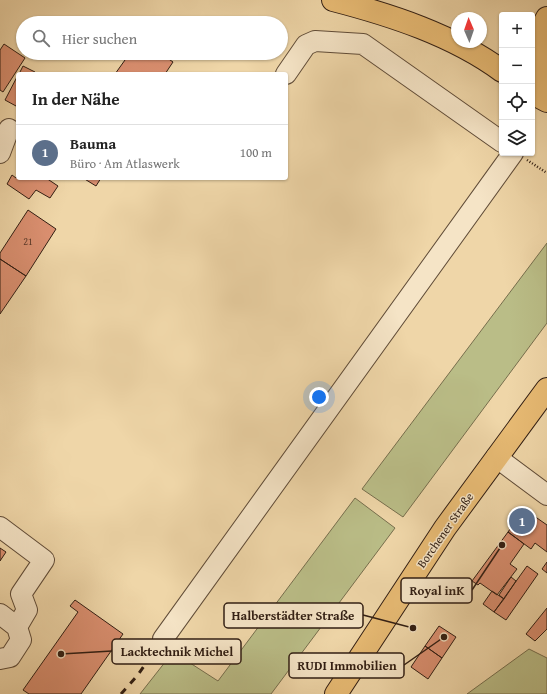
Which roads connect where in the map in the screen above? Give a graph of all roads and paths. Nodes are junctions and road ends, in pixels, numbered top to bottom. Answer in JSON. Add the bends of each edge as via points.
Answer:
{"nodes":[{"id":1,"x":333,"y":0,"type":"edge"},
{"id":2,"x":547,"y":18,"type":"edge"},
{"id":3,"x":499,"y":69,"type":"edge"},
{"id":4,"x":287,"y":72,"type":"edge"},
{"id":5,"x":547,"y":83,"type":"edge"},
{"id":6,"x":535,"y":95,"type":"edge"},
{"id":7,"x":547,"y":101,"type":"edge"},
{"id":8,"x":8,"y":129,"type":"dead end"},
{"id":9,"x":499,"y":140,"type":"edge"},
{"id":10,"x":0,"y":153,"type":"edge"},
{"id":11,"x":517,"y":156,"type":"edge"},
{"id":12,"x":520,"y":156,"type":"edge"},
{"id":13,"x":547,"y":173,"type":"edge"},
{"id":14,"x":547,"y":389,"type":"edge"},
{"id":15,"x":496,"y":457,"type":"junction"},
{"id":16,"x":547,"y":495,"type":"edge"},
{"id":17,"x":0,"y":527,"type":"edge"},
{"id":18,"x":0,"y":614,"type":"edge"},
{"id":19,"x":17,"y":627,"type":"junction"},
{"id":20,"x":163,"y":639,"type":"dead end"},
{"id":21,"x":0,"y":659,"type":"edge"},
{"id":22,"x":336,"y":694,"type":"edge"}],
"edges":[{"from":1,"to":3,"type":"main road","via":[[404,22],[452,41]]},
{"from":2,"to":5,"type":"main road","via":[[540,28],[538,50],[539,65]]},
{"from":4,"to":9,"type":"street","via":[[306,45],[315,41],[363,44]]},
{"from":6,"to":7,"type":"main road"},
{"from":8,"to":10,"type":"street"},
{"from":11,"to":20,"type":"street"},
{"from":12,"to":13,"type":"path"},
{"from":14,"to":15,"type":"main road","name":"Borchener Straße"},
{"from":15,"to":16,"type":"street"},
{"from":15,"to":22,"type":"main road","name":"Borchener Straße","via":[[445,528]]},
{"from":17,"to":19,"type":"street","via":[[44,560],[21,594],[27,610]]},
{"from":18,"to":19,"type":"street"},
{"from":19,"to":21,"type":"street","via":[[21,640],[10,657]]}]}
